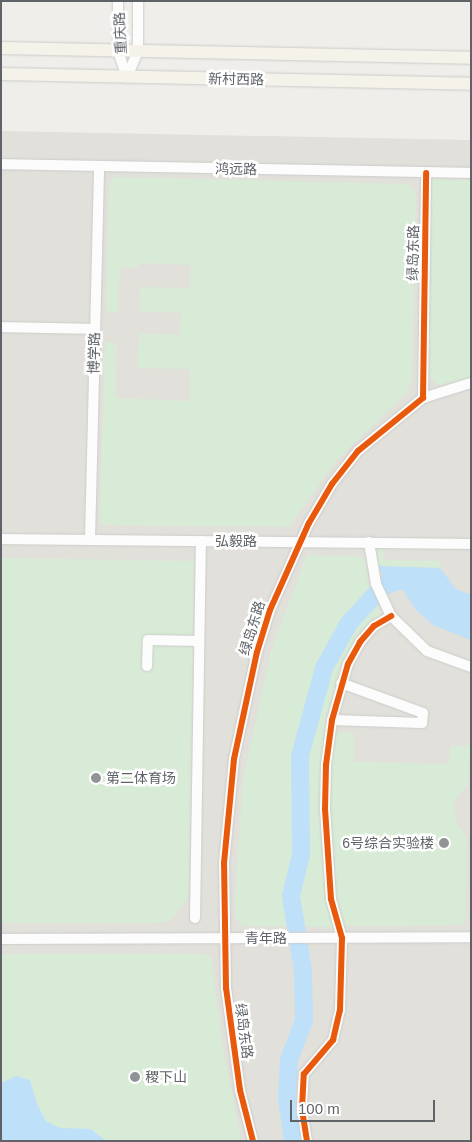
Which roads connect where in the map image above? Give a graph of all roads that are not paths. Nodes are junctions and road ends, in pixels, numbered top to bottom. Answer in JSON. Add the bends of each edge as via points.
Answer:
{"nodes":[{"id":1,"x":118,"y":1,"type":"edge"},
{"id":2,"x":138,"y":1,"type":"edge"},
{"id":3,"x":1,"y":48,"type":"edge"},
{"id":4,"x":118,"y":51,"type":"junction"},
{"id":5,"x":138,"y":52,"type":"junction"},
{"id":6,"x":471,"y":58,"type":"edge"},
{"id":7,"x":1,"y":74,"type":"edge"},
{"id":8,"x":127,"y":77,"type":"junction"},
{"id":9,"x":471,"y":84,"type":"edge"},
{"id":10,"x":1,"y":164,"type":"edge"},
{"id":11,"x":99,"y":166,"type":"junction"},
{"id":12,"x":426,"y":173,"type":"junction"},
{"id":13,"x":471,"y":174,"type":"edge"},
{"id":14,"x":1,"y":327,"type":"edge"},
{"id":15,"x":95,"y":329,"type":"junction"},
{"id":16,"x":471,"y":383,"type":"edge"},
{"id":17,"x":423,"y":398,"type":"junction"},
{"id":18,"x":1,"y":539,"type":"edge"},
{"id":19,"x":90,"y":540,"type":"junction"},
{"id":20,"x":202,"y":540,"type":"junction"},
{"id":21,"x":300,"y":541,"type":"junction"},
{"id":22,"x":369,"y":542,"type":"junction"},
{"id":23,"x":471,"y":544,"type":"edge"},
{"id":24,"x":392,"y":616,"type":"junction"},
{"id":25,"x":199,"y":642,"type":"junction"},
{"id":26,"x":147,"y":666,"type":"dead end"},
{"id":27,"x":471,"y":667,"type":"edge"},
{"id":28,"x":341,"y":683,"type":"junction"},
{"id":29,"x":332,"y":720,"type":"junction"},
{"id":30,"x":195,"y":918,"type":"dead end"},
{"id":31,"x":471,"y":937,"type":"edge"},
{"id":32,"x":224,"y":938,"type":"junction"},
{"id":33,"x":342,"y":938,"type":"junction"},
{"id":34,"x":1,"y":939,"type":"edge"},
{"id":35,"x":253,"y":1141,"type":"edge"},
{"id":36,"x":308,"y":1141,"type":"edge"}],
"edges":[{"from":1,"to":4,"type":"street","name":"重庆路"},
{"from":2,"to":5,"type":"street","name":"重庆路"},
{"from":3,"to":4,"type":"main road","name":"新村西路"},
{"from":4,"to":5,"type":"main road","name":"新村西路"},
{"from":4,"to":8,"type":"street","name":"重庆路"},
{"from":5,"to":6,"type":"main road","name":"新村西路"},
{"from":5,"to":8,"type":"street","name":"重庆路"},
{"from":7,"to":8,"type":"main road","name":"新村西路"},
{"from":8,"to":9,"type":"main road","name":"新村西路"},
{"from":10,"to":11,"type":"street","name":"鸿远路"},
{"from":11,"to":12,"type":"street","name":"鸿远路"},
{"from":11,"to":15,"type":"street","name":"博学路"},
{"from":12,"to":13,"type":"street","name":"鸿远路"},
{"from":12,"to":17,"type":"street","name":"绿岛东路"},
{"from":14,"to":15,"type":"street"},
{"from":15,"to":19,"type":"street","name":"博学路"},
{"from":16,"to":17,"type":"street"},
{"from":17,"to":21,"type":"street","name":"绿岛东路","via":[[358,450],[332,484]]},
{"from":18,"to":19,"type":"street","name":"弘毅路"},
{"from":19,"to":20,"type":"street","name":"弘毅路"},
{"from":20,"to":21,"type":"street","name":"弘毅路"},
{"from":20,"to":25,"type":"street"},
{"from":21,"to":22,"type":"street","name":"弘毅路"},
{"from":21,"to":32,"type":"street","name":"绿岛东路","via":[[270,610],[244,706],[227,814]]},
{"from":22,"to":23,"type":"street","name":"弘毅路"},
{"from":22,"to":24,"type":"street","via":[[376,584]]},
{"from":24,"to":27,"type":"street","via":[[427,650]]},
{"from":24,"to":28,"type":"street","via":[[374,626],[360,642]]},
{"from":25,"to":26,"type":"street","via":[[148,640]]},
{"from":25,"to":30,"type":"street"},
{"from":28,"to":29,"type":"street"},
{"from":28,"to":29,"type":"street","via":[[423,713],[422,724]]},
{"from":29,"to":33,"type":"street","via":[[325,774],[326,842],[332,899]]},
{"from":31,"to":33,"type":"street","name":"青年路"},
{"from":32,"to":33,"type":"street","name":"青年路"},
{"from":32,"to":34,"type":"street","name":"青年路"},
{"from":32,"to":35,"type":"street","name":"绿岛东路","via":[[232,1035]]},
{"from":33,"to":36,"type":"street","via":[[338,1028],[333,1040],[304,1074],[301,1090]]}]}
